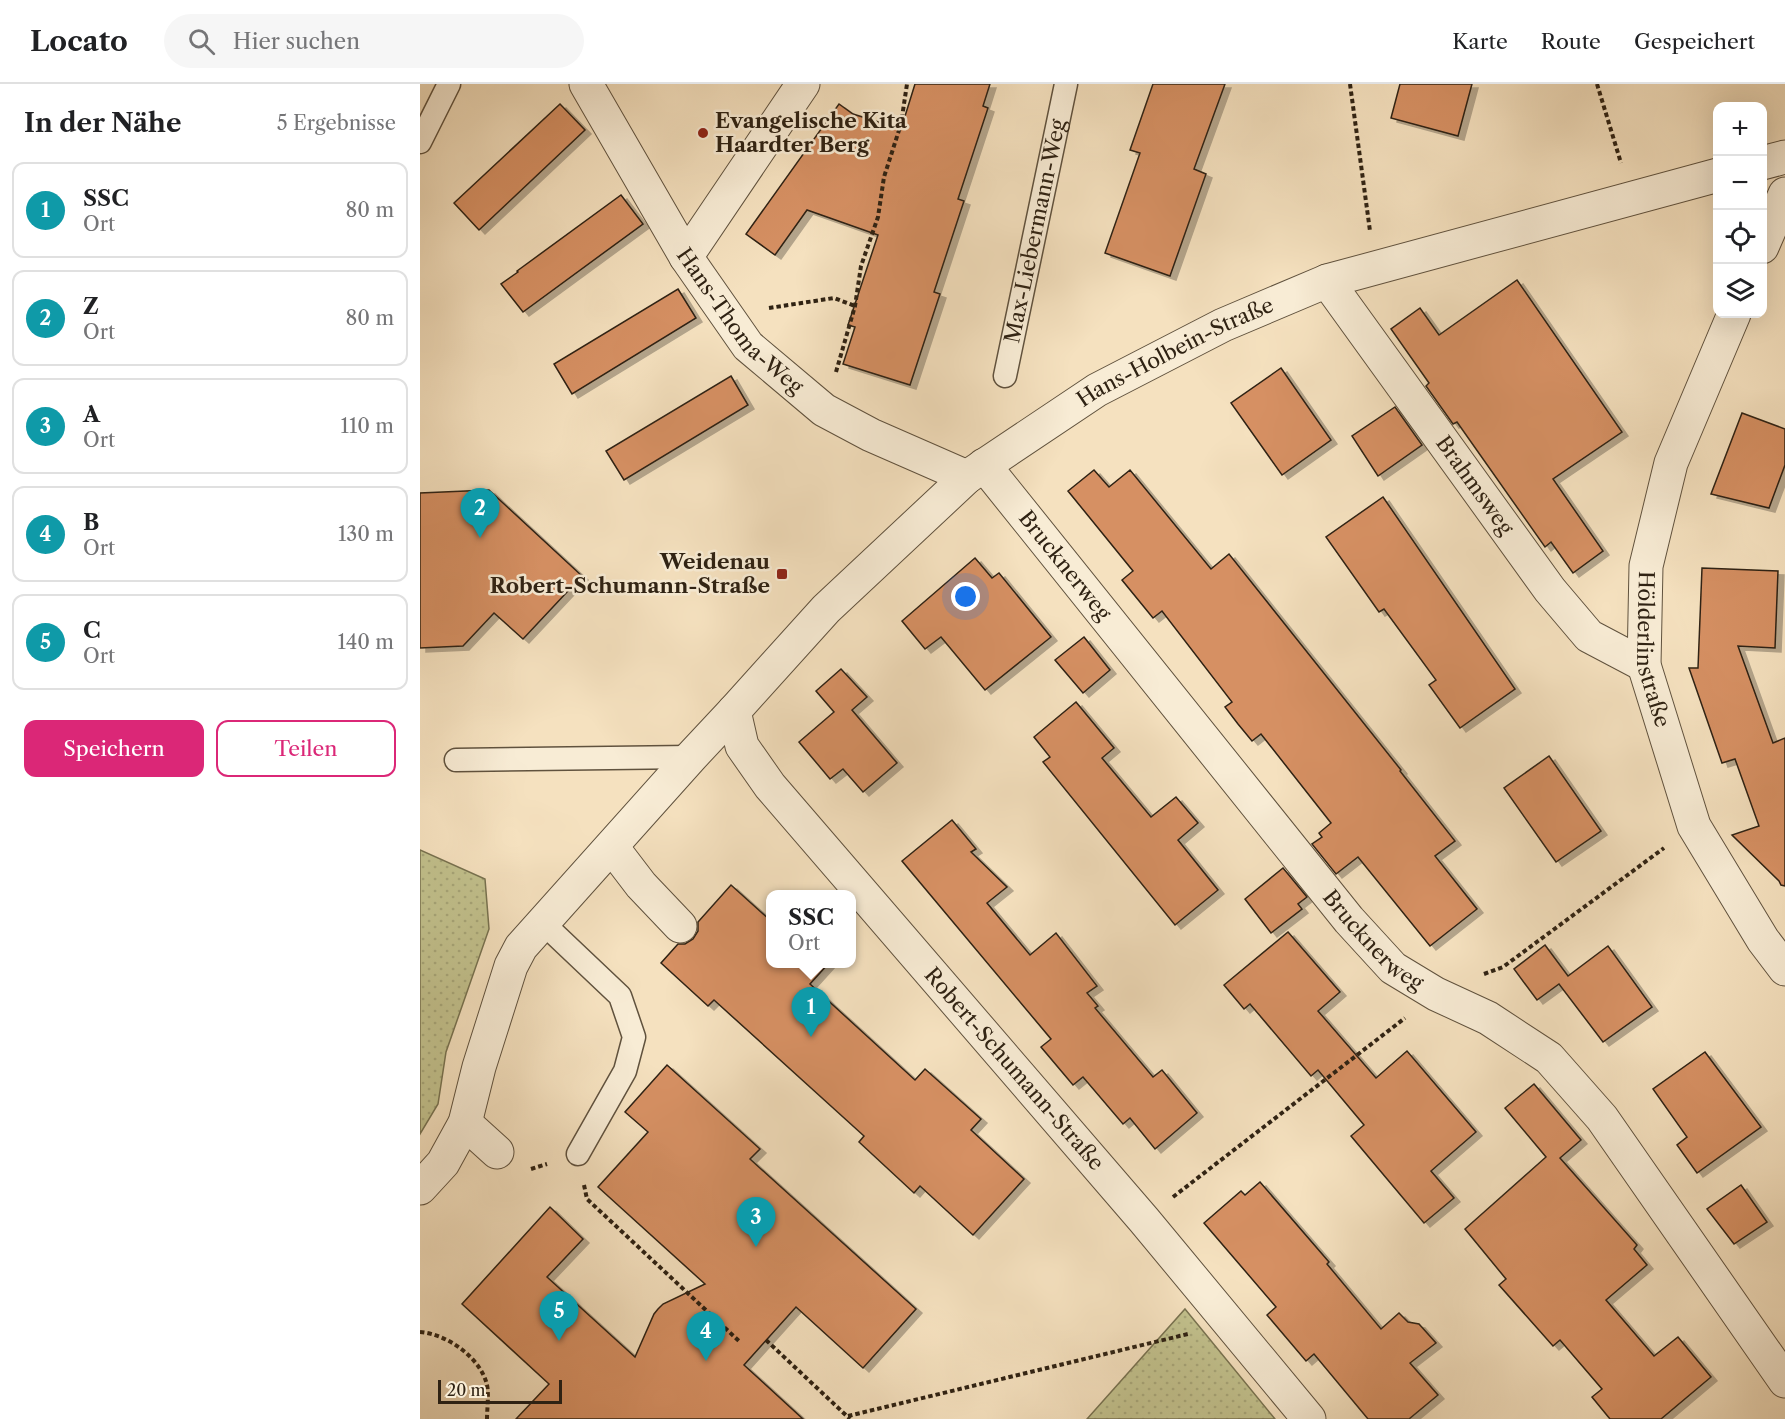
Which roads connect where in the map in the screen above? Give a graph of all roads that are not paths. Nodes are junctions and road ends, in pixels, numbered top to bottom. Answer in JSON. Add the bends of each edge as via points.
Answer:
{"nodes":[{"id":1,"x":449,"y":84,"type":"edge"},
{"id":2,"x":586,"y":84,"type":"edge"},
{"id":3,"x":803,"y":84,"type":"edge"},
{"id":4,"x":1066,"y":84,"type":"edge"},
{"id":5,"x":420,"y":142,"type":"edge"},
{"id":6,"x":1785,"y":158,"type":"edge"},
{"id":7,"x":1767,"y":162,"type":"edge"},
{"id":8,"x":1713,"y":176,"type":"edge"},
{"id":9,"x":1785,"y":194,"type":"edge"},
{"id":10,"x":1767,"y":235,"type":"edge"},
{"id":11,"x":686,"y":257,"type":"junction"},
{"id":12,"x":1327,"y":281,"type":"junction"},
{"id":13,"x":1732,"y":318,"type":"edge"},
{"id":14,"x":1005,"y":376,"type":"dead end"},
{"id":15,"x":975,"y":471,"type":"junction"},
{"id":16,"x":1644,"y":665,"type":"junction"},
{"id":17,"x":734,"y":711,"type":"junction"},
{"id":18,"x":690,"y":757,"type":"junction"},
{"id":19,"x":456,"y":760,"type":"dead end"},
{"id":20,"x":612,"y":847,"type":"junction"},
{"id":21,"x":543,"y":923,"type":"junction"},
{"id":22,"x":680,"y":926,"type":"dead end"},
{"id":23,"x":1785,"y":969,"type":"edge"},
{"id":24,"x":465,"y":1122,"type":"junction"},
{"id":25,"x":497,"y":1152,"type":"dead end"},
{"id":26,"x":578,"y":1154,"type":"road end"},
{"id":27,"x":420,"y":1188,"type":"edge"},
{"id":28,"x":1785,"y":1381,"type":"edge"},
{"id":29,"x":1310,"y":1419,"type":"edge"}],
"edges":[{"from":1,"to":5,"type":"lane"},
{"from":2,"to":11,"type":"street","name":"Hans-Thoma-Weg"},
{"from":3,"to":11,"type":"street"},
{"from":4,"to":14,"type":"lane","name":"Max-Liebermann-Weg"},
{"from":6,"to":7,"type":"street"},
{"from":8,"to":12,"type":"street","name":"Hans-Holbein-Straße"},
{"from":9,"to":10,"type":"street"},
{"from":11,"to":15,"type":"street","name":"Hans-Thoma-Weg","via":[[748,346],[824,410],[871,435]]},
{"from":12,"to":15,"type":"street","name":"Hans-Holbein-Straße","via":[[1223,325],[1097,390]]},
{"from":12,"to":16,"type":"street","name":"Brahmsweg","via":[[1550,590],[1589,636]]},
{"from":13,"to":16,"type":"street","name":"Hölderlinstraße","via":[[1671,463],[1646,566]]},
{"from":15,"to":17,"type":"street","name":"Hans-Holbein-Straße","via":[[826,609]]},
{"from":15,"to":28,"type":"street","name":"Brucknerweg","via":[[1393,968],[1488,1018],[1549,1058],[1602,1118]]},
{"from":16,"to":23,"type":"street","name":"Hölderlinstraße","via":[[1694,826]]},
{"from":17,"to":18,"type":"street","name":"Hans-Holbein-Straße"},
{"from":17,"to":29,"type":"street","name":"Robert-Schumann-Straße","via":[[742,746],[770,786]]},
{"from":18,"to":19,"type":"lane"},
{"from":18,"to":20,"type":"street","name":"Hans-Holbein-Straße"},
{"from":20,"to":21,"type":"street","name":"Hans-Holbein-Straße"},
{"from":20,"to":22,"type":"street"},
{"from":21,"to":24,"type":"street","name":"Hans-Holbein-Straße","via":[[521,947],[511,966]]},
{"from":21,"to":26,"type":"lane","via":[[620,996],[634,1037],[625,1071]]},
{"from":24,"to":25,"type":"street"},
{"from":24,"to":27,"type":"street","name":"Hans-Holbein-Straße","via":[[443,1163]]}]}
